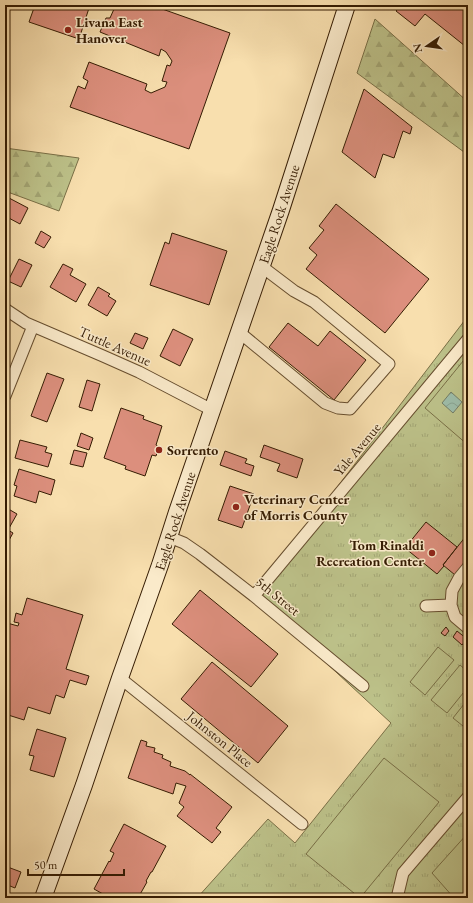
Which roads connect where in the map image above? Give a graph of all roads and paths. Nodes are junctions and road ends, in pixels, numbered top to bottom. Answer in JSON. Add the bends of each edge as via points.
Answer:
{"nodes":[{"id":1,"x":347,"y":5,"type":"edge"},
{"id":2,"x":261,"y":266,"type":"junction"},
{"id":3,"x":5,"y":309,"type":"edge"},
{"id":4,"x":33,"y":326,"type":"junction"},
{"id":5,"x":239,"y":332,"type":"junction"},
{"id":6,"x":468,"y":339,"type":"edge"},
{"id":7,"x":5,"y":396,"type":"edge"},
{"id":8,"x":212,"y":410,"type":"junction"},
{"id":9,"x":169,"y":537,"type":"junction"},
{"id":10,"x":468,"y":567,"type":"edge"},
{"id":11,"x":254,"y":596,"type":"junction"},
{"id":12,"x":451,"y":605,"type":"junction"},
{"id":13,"x":426,"y":606,"type":"dead end"},
{"id":14,"x":468,"y":628,"type":"edge"},
{"id":15,"x":120,"y":678,"type":"junction"},
{"id":16,"x":363,"y":686,"type":"dead end"},
{"id":17,"x":468,"y":797,"type":"edge"},
{"id":18,"x":302,"y":824,"type":"dead end"},
{"id":19,"x":42,"y":898,"type":"edge"},
{"id":20,"x":397,"y":898,"type":"edge"}],
"edges":[{"from":1,"to":2,"type":"main road","name":"Eagle Rock Avenue"},
{"from":2,"to":5,"type":"main road","name":"Eagle Rock Avenue"},
{"from":2,"to":5,"type":"street","via":[[294,291],[314,302],[389,364],[350,409],[338,408],[326,402]]},
{"from":3,"to":4,"type":"street","name":"Tuttle Avenue"},
{"from":4,"to":7,"type":"street"},
{"from":4,"to":8,"type":"street","name":"Tuttle Avenue","via":[[132,369]]},
{"from":5,"to":8,"type":"main road","name":"Eagle Rock Avenue"},
{"from":6,"to":11,"type":"street","name":"Yale Avenue"},
{"from":8,"to":9,"type":"main road","name":"Eagle Rock Avenue"},
{"from":9,"to":11,"type":"street","name":"5th Street","via":[[190,547]]},
{"from":9,"to":15,"type":"main road","name":"Eagle Rock Avenue"},
{"from":10,"to":12,"type":"street","via":[[452,591]]},
{"from":11,"to":16,"type":"street","name":"5th Street"},
{"from":12,"to":13,"type":"street"},
{"from":12,"to":14,"type":"street","via":[[455,617]]},
{"from":15,"to":18,"type":"street","name":"Johnston Place"},
{"from":15,"to":19,"type":"main road","name":"Eagle Rock Avenue"},
{"from":17,"to":20,"type":"street","via":[[403,873]]}]}
